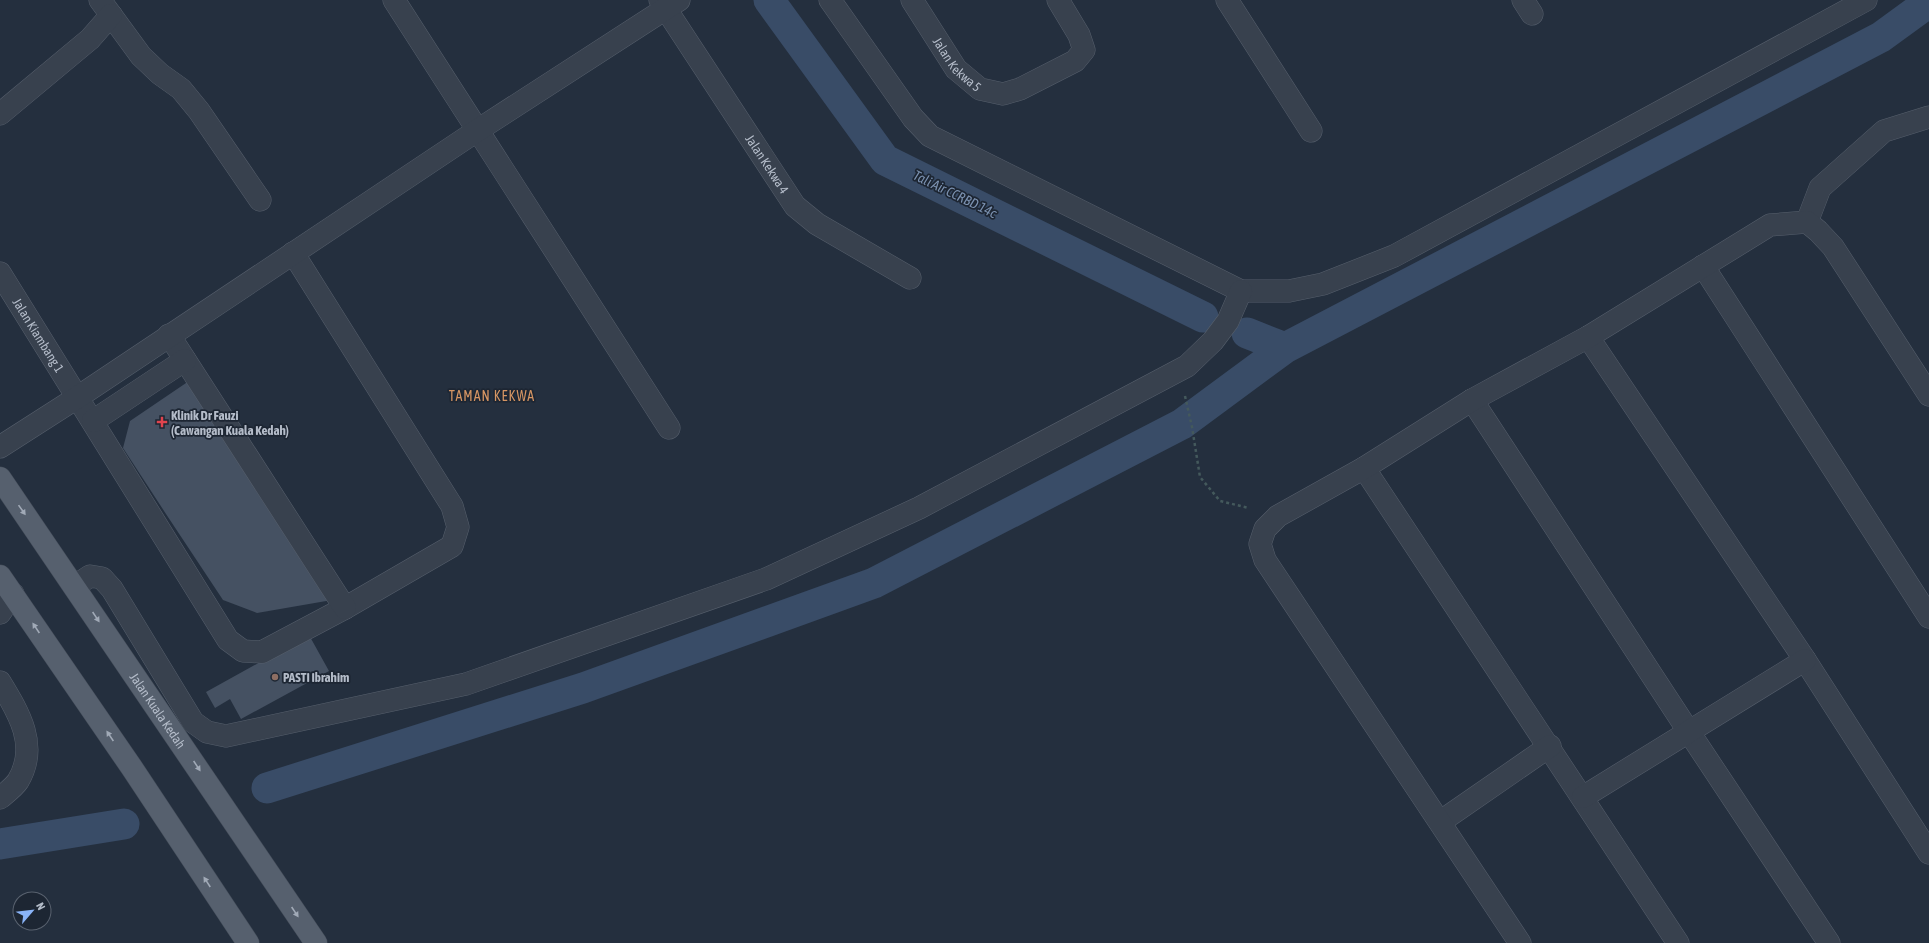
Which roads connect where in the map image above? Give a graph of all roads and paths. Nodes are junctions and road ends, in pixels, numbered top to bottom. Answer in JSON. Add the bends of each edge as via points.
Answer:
{"nodes":[{"id":1,"x":394,"y":0,"type":"edge"},
{"id":2,"x":830,"y":0,"type":"edge"},
{"id":3,"x":912,"y":0,"type":"edge"},
{"id":4,"x":1058,"y":0,"type":"edge"},
{"id":5,"x":1227,"y":0,"type":"edge"},
{"id":6,"x":1866,"y":0,"type":"edge"},
{"id":7,"x":668,"y":3,"type":"edge"},
{"id":8,"x":105,"y":8,"type":"edge"},
{"id":9,"x":3,"y":106,"type":"edge"},
{"id":10,"x":1929,"y":118,"type":"edge"},
{"id":11,"x":478,"y":130,"type":"junction"},
{"id":12,"x":1311,"y":131,"type":"dead end"},
{"id":13,"x":260,"y":200,"type":"dead end"},
{"id":14,"x":1807,"y":222,"type":"junction"},
{"id":15,"x":294,"y":252,"type":"junction"},
{"id":16,"x":1703,"y":266,"type":"junction"},
{"id":17,"x":0,"y":272,"type":"edge"},
{"id":18,"x":910,"y":278,"type":"dead end"},
{"id":19,"x":1241,"y":291,"type":"junction"},
{"id":20,"x":169,"y":336,"type":"junction"},
{"id":21,"x":1588,"y":337,"type":"junction"},
{"id":22,"x":185,"y":360,"type":"junction"},
{"id":23,"x":1185,"y":394,"type":"dead end"},
{"id":24,"x":1929,"y":395,"type":"edge"},
{"id":25,"x":78,"y":397,"type":"junction"},
{"id":26,"x":1472,"y":400,"type":"junction"},
{"id":27,"x":93,"y":421,"type":"junction"},
{"id":28,"x":669,"y":428,"type":"dead end"},
{"id":29,"x":0,"y":447,"type":"edge"},
{"id":30,"x":1364,"y":468,"type":"junction"},
{"id":31,"x":0,"y":478,"type":"edge"},
{"id":32,"x":1278,"y":516,"type":"junction"},
{"id":33,"x":0,"y":576,"type":"edge"},
{"id":34,"x":75,"y":586,"type":"junction"},
{"id":35,"x":13,"y":594,"type":"junction"},
{"id":36,"x":345,"y":608,"type":"junction"},
{"id":37,"x":0,"y":613,"type":"edge"},
{"id":38,"x":1929,"y":617,"type":"edge"},
{"id":39,"x":1804,"y":660,"type":"junction"},
{"id":40,"x":0,"y":682,"type":"edge"},
{"id":41,"x":1689,"y":732,"type":"junction"},
{"id":42,"x":1550,"y":746,"type":"junction"},
{"id":43,"x":0,"y":798,"type":"edge"},
{"id":44,"x":1583,"y":798,"type":"junction"},
{"id":45,"x":1440,"y":822,"type":"junction"},
{"id":46,"x":1929,"y":853,"type":"edge"},
{"id":47,"x":248,"y":943,"type":"edge"},
{"id":48,"x":316,"y":943,"type":"edge"},
{"id":49,"x":1520,"y":943,"type":"edge"},
{"id":50,"x":1678,"y":943,"type":"edge"},
{"id":51,"x":1829,"y":943,"type":"edge"}],
"edges":[{"from":1,"to":11,"type":"street"},
{"from":2,"to":19,"type":"street","via":[[913,118],[930,136]]},
{"from":3,"to":4,"type":"street","name":"Jalan Kekwa 5","via":[[956,69],[980,89],[1003,94],[1020,89],[1075,61],[1084,50],[1079,35]]},
{"from":5,"to":12,"type":"street"},
{"from":6,"to":19,"type":"street","via":[[1394,256],[1322,284],[1289,291]]},
{"from":7,"to":11,"type":"street"},
{"from":7,"to":18,"type":"street","name":"Jalan Kekwa 4","via":[[795,206],[817,224]]},
{"from":8,"to":9,"type":"street","via":[[90,39]]},
{"from":8,"to":13,"type":"street","via":[[141,56],[181,89],[199,111]]},
{"from":10,"to":14,"type":"street","via":[[1884,131],[1820,188]]},
{"from":11,"to":15,"type":"street"},
{"from":11,"to":28,"type":"street"},
{"from":14,"to":16,"type":"street","via":[[1770,225]]},
{"from":14,"to":24,"type":"street","via":[[1832,247]]},
{"from":15,"to":20,"type":"street"},
{"from":15,"to":36,"type":"street","via":[[452,506],[458,527],[452,546]]},
{"from":16,"to":21,"type":"street"},
{"from":16,"to":38,"type":"street"},
{"from":17,"to":25,"type":"street","name":"Jalan Kiambang 1"},
{"from":19,"to":34,"type":"street","via":[[1228,321],[1213,342],[1187,366],[919,508],[766,579],[466,684],[265,729],[226,736],[207,732],[193,722],[112,589],[102,578],[90,576]]},
{"from":20,"to":22,"type":"street"},
{"from":20,"to":25,"type":"street"},
{"from":21,"to":26,"type":"street"},
{"from":21,"to":39,"type":"street"},
{"from":22,"to":27,"type":"street"},
{"from":22,"to":36,"type":"street"},
{"from":23,"to":32,"type":"path","via":[[1200,477],[1220,501]]},
{"from":25,"to":27,"type":"street","name":"Jalan Kiambang 1"},
{"from":25,"to":29,"type":"street"},
{"from":26,"to":30,"type":"street"},
{"from":26,"to":41,"type":"street"},
{"from":27,"to":36,"type":"street","name":"Jalan Kiambang 1","via":[[228,640],[242,652],[262,652]]},
{"from":30,"to":32,"type":"street"},
{"from":30,"to":42,"type":"street"},
{"from":31,"to":34,"type":"main road","name":"Jalan Kuala Kedah","one_way":true},
{"from":32,"to":45,"type":"street","via":[[1265,529],[1260,544],[1265,560]]},
{"from":33,"to":35,"type":"main road"},
{"from":34,"to":48,"type":"main road","name":"Jalan Kuala Kedah","one_way":true},
{"from":35,"to":37,"type":"street"},
{"from":47,"to":35,"type":"main road","one_way":true},
{"from":39,"to":41,"type":"street"},
{"from":39,"to":46,"type":"street"},
{"from":40,"to":43,"type":"street","via":[[26,732],[27,758],[18,782]]},
{"from":41,"to":44,"type":"street"},
{"from":41,"to":51,"type":"street"},
{"from":42,"to":44,"type":"street"},
{"from":42,"to":45,"type":"street"},
{"from":44,"to":50,"type":"street"},
{"from":45,"to":49,"type":"street"}]}
